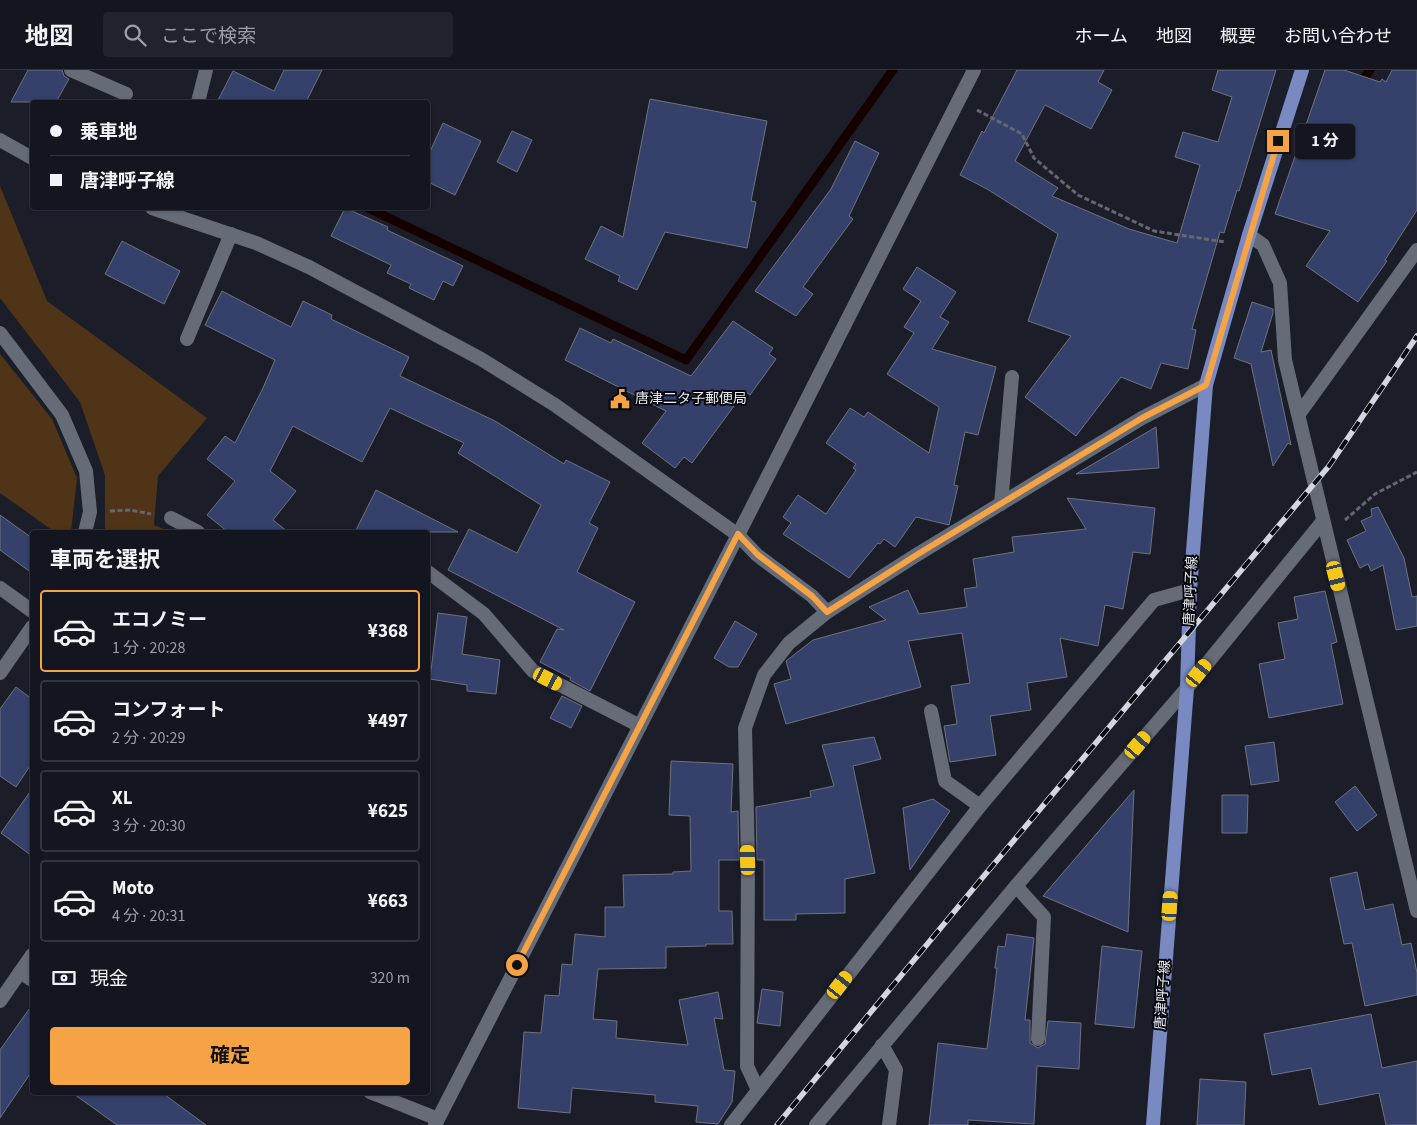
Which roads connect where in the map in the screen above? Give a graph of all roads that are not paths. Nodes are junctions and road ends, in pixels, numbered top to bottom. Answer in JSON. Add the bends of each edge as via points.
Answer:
{"nodes":[{"id":1,"x":71,"y":70,"type":"edge"},
{"id":2,"x":206,"y":70,"type":"edge"},
{"id":3,"x":974,"y":70,"type":"edge"},
{"id":4,"x":1302,"y":70,"type":"edge"},
{"id":5,"x":126,"y":94,"type":"dead end"},
{"id":6,"x":198,"y":100,"type":"edge"},
{"id":7,"x":0,"y":140,"type":"edge"},
{"id":8,"x":30,"y":157,"type":"edge"},
{"id":9,"x":172,"y":211,"type":"edge"},
{"id":10,"x":231,"y":234,"type":"junction"},
{"id":11,"x":1249,"y":235,"type":"junction"},
{"id":12,"x":1417,"y":250,"type":"edge"},
{"id":13,"x":0,"y":333,"type":"edge"},
{"id":14,"x":187,"y":339,"type":"dead end"},
{"id":15,"x":1012,"y":377,"type":"dead end"},
{"id":16,"x":1206,"y":385,"type":"junction"},
{"id":17,"x":1299,"y":414,"type":"junction"},
{"id":18,"x":1001,"y":504,"type":"junction"},
{"id":19,"x":171,"y":518,"type":"road end"},
{"id":20,"x":1322,"y":521,"type":"junction"},
{"id":21,"x":86,"y":530,"type":"edge"},
{"id":22,"x":194,"y":530,"type":"edge"},
{"id":23,"x":738,"y":534,"type":"junction"},
{"id":24,"x":430,"y":574,"type":"edge"},
{"id":25,"x":0,"y":588,"type":"edge"},
{"id":26,"x":1190,"y":590,"type":"junction"},
{"id":27,"x":30,"y":610,"type":"edge"},
{"id":28,"x":827,"y":612,"type":"junction"},
{"id":29,"x":30,"y":630,"type":"edge"},
{"id":30,"x":0,"y":673,"type":"edge"},
{"id":31,"x":1187,"y":688,"type":"junction"},
{"id":32,"x":931,"y":711,"type":"dead end"},
{"id":33,"x":640,"y":726,"type":"junction"},
{"id":34,"x":980,"y":806,"type":"junction"},
{"id":35,"x":1016,"y":886,"type":"junction"},
{"id":36,"x":1417,"y":911,"type":"edge"},
{"id":37,"x":30,"y":958,"type":"edge"},
{"id":38,"x":20,"y":972,"type":"junction"},
{"id":39,"x":30,"y":979,"type":"edge"},
{"id":40,"x":0,"y":1001,"type":"edge"},
{"id":41,"x":1038,"y":1039,"type":"dead end"},
{"id":42,"x":882,"y":1046,"type":"junction"},
{"id":43,"x":758,"y":1090,"type":"junction"},
{"id":44,"x":377,"y":1095,"type":"edge"},
{"id":45,"x":436,"y":1122,"type":"edge"},
{"id":46,"x":731,"y":1125,"type":"edge"},
{"id":47,"x":816,"y":1125,"type":"edge"},
{"id":48,"x":890,"y":1125,"type":"edge"},
{"id":49,"x":1153,"y":1125,"type":"edge"}],
"edges":[{"from":1,"to":5,"type":"street"},
{"from":2,"to":6,"type":"street"},
{"from":3,"to":23,"type":"street"},
{"from":4,"to":11,"type":"main road","name":"唐津呼子線"},
{"from":7,"to":8,"type":"street"},
{"from":9,"to":10,"type":"street"},
{"from":10,"to":14,"type":"street"},
{"from":10,"to":23,"type":"street","via":[[309,267],[481,359],[555,405]]},
{"from":11,"to":16,"type":"main road","name":"唐津呼子線"},
{"from":11,"to":17,"type":"street","via":[[1263,245],[1280,283],[1285,360]]},
{"from":12,"to":17,"type":"street"},
{"from":13,"to":21,"type":"street","via":[[62,415],[86,471],[90,512]]},
{"from":15,"to":18,"type":"street"},
{"from":16,"to":18,"type":"street","via":[[1142,418]]},
{"from":16,"to":26,"type":"main road","name":"唐津呼子線"},
{"from":17,"to":20,"type":"street"},
{"from":18,"to":28,"type":"street"},
{"from":19,"to":22,"type":"street"},
{"from":20,"to":31,"type":"street"},
{"from":20,"to":36,"type":"street"},
{"from":23,"to":28,"type":"street","via":[[758,555],[812,596]]},
{"from":23,"to":33,"type":"street"},
{"from":24,"to":33,"type":"street","via":[[484,614],[533,671]]},
{"from":25,"to":27,"type":"street"},
{"from":26,"to":31,"type":"main road","name":"唐津呼子線"},
{"from":26,"to":34,"type":"street","via":[[1154,600]]},
{"from":28,"to":43,"type":"street","via":[[788,643],[764,675],[745,728],[747,1066]]},
{"from":29,"to":30,"type":"street"},
{"from":31,"to":35,"type":"street"},
{"from":31,"to":49,"type":"main road","name":"唐津呼子線"},
{"from":32,"to":34,"type":"street","via":[[945,781]]},
{"from":33,"to":45,"type":"street"},
{"from":34,"to":43,"type":"street"},
{"from":35,"to":41,"type":"street","via":[[1044,917]]},
{"from":35,"to":42,"type":"street"},
{"from":37,"to":38,"type":"street"},
{"from":38,"to":39,"type":"street"},
{"from":38,"to":40,"type":"street"},
{"from":42,"to":47,"type":"street"},
{"from":42,"to":48,"type":"street","via":[[896,1070]]},
{"from":43,"to":46,"type":"street"},
{"from":44,"to":45,"type":"street"}]}
